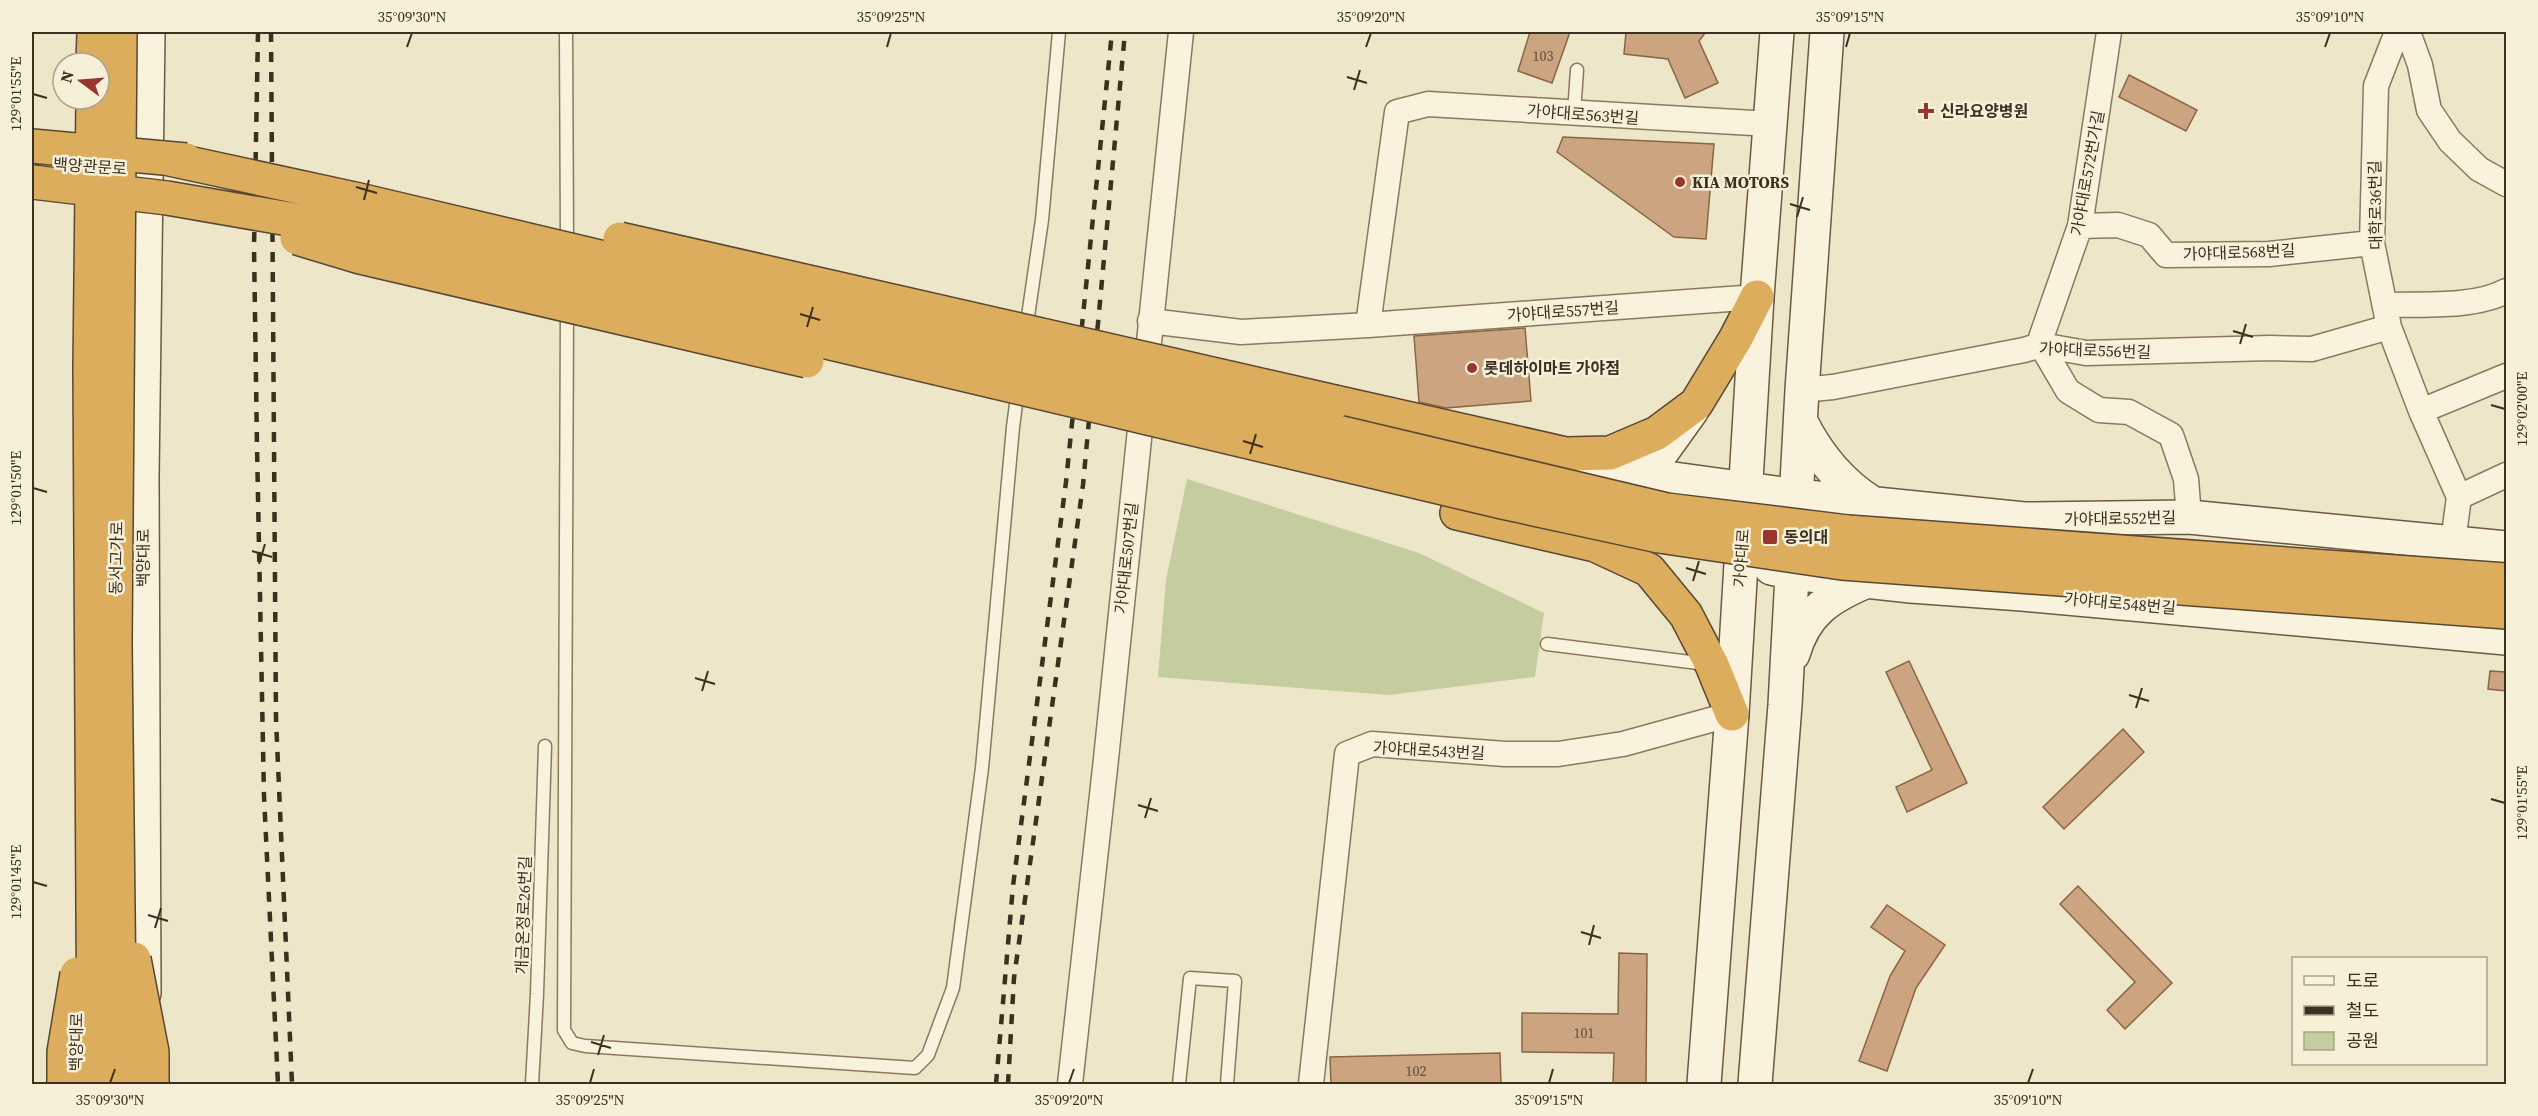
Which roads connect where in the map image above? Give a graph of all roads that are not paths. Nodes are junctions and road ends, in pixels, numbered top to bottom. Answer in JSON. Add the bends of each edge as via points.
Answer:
{"nodes":[{"id":1,"x":79,"y":32,"type":"edge"},
{"id":2,"x":93,"y":32,"type":"edge"},
{"id":3,"x":120,"y":32,"type":"edge"},
{"id":4,"x":139,"y":32,"type":"edge"},
{"id":5,"x":148,"y":32,"type":"edge"},
{"id":6,"x":566,"y":32,"type":"edge"},
{"id":7,"x":1059,"y":32,"type":"edge"},
{"id":8,"x":1180,"y":32,"type":"edge"},
{"id":9,"x":1777,"y":32,"type":"edge"},
{"id":10,"x":1827,"y":32,"type":"edge"},
{"id":11,"x":2109,"y":32,"type":"edge"},
{"id":12,"x":2397,"y":32,"type":"edge"},
{"id":13,"x":2408,"y":32,"type":"edge"},
{"id":14,"x":80,"y":51,"type":"edge"},
{"id":15,"x":93,"y":51,"type":"edge"},
{"id":16,"x":1577,"y":70,"type":"dead end"},
{"id":17,"x":80,"y":111,"type":"edge"},
{"id":18,"x":93,"y":111,"type":"edge"},
{"id":19,"x":1574,"y":113,"type":"junction"},
{"id":20,"x":1770,"y":124,"type":"junction"},
{"id":21,"x":32,"y":146,"type":"edge"},
{"id":22,"x":32,"y":162,"type":"edge"},
{"id":23,"x":81,"y":162,"type":"junction"},
{"id":24,"x":157,"y":164,"type":"junction"},
{"id":25,"x":32,"y":182,"type":"edge"},
{"id":26,"x":2506,"y":184,"type":"edge"},
{"id":27,"x":167,"y":198,"type":"junction"},
{"id":28,"x":2080,"y":226,"type":"junction"},
{"id":29,"x":2372,"y":243,"type":"junction"},
{"id":30,"x":81,"y":266,"type":"junction"},
{"id":31,"x":147,"y":267,"type":"junction"},
{"id":32,"x":1809,"y":284,"type":"junction"},
{"id":33,"x":1757,"y":291,"type":"junction"},
{"id":34,"x":2506,"y":291,"type":"edge"},
{"id":35,"x":2387,"y":316,"type":"junction"},
{"id":36,"x":1150,"y":321,"type":"junction"},
{"id":37,"x":1368,"y":325,"type":"junction"},
{"id":38,"x":2041,"y":345,"type":"junction"},
{"id":39,"x":2506,"y":376,"type":"edge"},
{"id":40,"x":1695,"y":404,"type":"junction"},
{"id":41,"x":1801,"y":406,"type":"junction"},
{"id":42,"x":2421,"y":411,"type":"junction"},
{"id":43,"x":1623,"y":472,"type":"junction"},
{"id":44,"x":2506,"y":476,"type":"edge"},
{"id":45,"x":1745,"y":488,"type":"junction"},
{"id":46,"x":1797,"y":496,"type":"junction"},
{"id":47,"x":2459,"y":497,"type":"junction"},
{"id":48,"x":1545,"y":500,"type":"junction"},
{"id":49,"x":1874,"y":504,"type":"junction"},
{"id":50,"x":2189,"y":517,"type":"junction"},
{"id":51,"x":2453,"y":542,"type":"junction"},
{"id":52,"x":2503,"y":547,"type":"edge"},
{"id":53,"x":1740,"y":559,"type":"junction"},
{"id":54,"x":1792,"y":573,"type":"junction"},
{"id":55,"x":2506,"y":580,"type":"edge"},
{"id":56,"x":1658,"y":582,"type":"junction"},
{"id":57,"x":1867,"y":582,"type":"junction"},
{"id":58,"x":2505,"y":632,"type":"edge"},
{"id":59,"x":1547,"y":644,"type":"dead end"},
{"id":60,"x":1712,"y":665,"type":"junction"},
{"id":61,"x":1786,"y":679,"type":"junction"},
{"id":62,"x":1732,"y":714,"type":"junction"},
{"id":63,"x":545,"y":746,"type":"dead end"},
{"id":64,"x":105,"y":877,"type":"junction"},
{"id":65,"x":64,"y":1084,"type":"edge"},
{"id":66,"x":76,"y":1084,"type":"edge"},
{"id":67,"x":94,"y":1084,"type":"edge"},
{"id":68,"x":120,"y":1084,"type":"edge"},
{"id":69,"x":144,"y":1084,"type":"edge"},
{"id":70,"x":152,"y":1084,"type":"edge"},
{"id":71,"x":532,"y":1084,"type":"edge"},
{"id":72,"x":1070,"y":1084,"type":"edge"},
{"id":73,"x":1179,"y":1084,"type":"edge"},
{"id":74,"x":1227,"y":1084,"type":"edge"},
{"id":75,"x":1311,"y":1084,"type":"edge"},
{"id":76,"x":1704,"y":1084,"type":"edge"},
{"id":77,"x":1755,"y":1084,"type":"edge"}],
"edges":[{"from":1,"to":14,"type":"main road"},
{"from":2,"to":4,"type":"main road","via":[[102,45],[133,43]]},
{"from":2,"to":15,"type":"highway","bridge":true},
{"from":3,"to":64,"type":"highway","name":"동서고가로","bridge":true,"via":[[115,643]]},
{"from":5,"to":24,"type":"main road","name":"백양대로"},
{"from":6,"to":7,"type":"lane","via":[[564,1030],[572,1043],[585,1046],[915,1068],[928,1055],[954,976],[982,768],[1012,428],[1042,220]]},
{"from":8,"to":36,"type":"street","name":"가야대로507번길"},
{"from":9,"to":20,"type":"main road","name":"가야대로"},
{"from":10,"to":32,"type":"main road"},
{"from":11,"to":28,"type":"street","name":"가야대로572번가길"},
{"from":12,"to":29,"type":"street","name":"대학로36번길","via":[[2376,86]]},
{"from":13,"to":26,"type":"street","via":[[2420,65],[2429,110],[2450,141],[2479,170]]},
{"from":16,"to":19,"type":"lane"},
{"from":17,"to":23,"type":"main road","name":"백양대로"},
{"from":18,"to":64,"type":"highway","name":"동서고가로","bridge":true,"via":[[90,369]]},
{"from":19,"to":20,"type":"street","name":"가야대로563번길"},
{"from":19,"to":37,"type":"street","name":"가야대로563번길","via":[[1428,104],[1397,112]]},
{"from":20,"to":33,"type":"main road","name":"가야대로"},
{"from":21,"to":24,"type":"highway","bridge":true},
{"from":22,"to":23,"type":"main road","name":"백양관문로"},
{"from":23,"to":24,"type":"main road","name":"백양관문로"},
{"from":23,"to":30,"type":"main road","name":"백양대로"},
{"from":24,"to":31,"type":"main road","name":"백양대로"},
{"from":24,"to":40,"type":"highway","bridge":true,"via":[[357,178],[1566,454],[1610,453],[1657,433]]},
{"from":24,"to":55,"type":"highway","bridge":true,"via":[[370,202],[1666,510],[1848,532]]},
{"from":25,"to":27,"type":"highway","bridge":true},
{"from":27,"to":56,"type":"highway","bridge":true,"via":[[360,257],[1596,545],[1649,570]]},
{"from":27,"to":58,"type":"highway","bridge":true,"via":[[358,231],[1659,536],[1842,563]]},
{"from":28,"to":29,"type":"street","name":"가야대로568번길","via":[[2118,225],[2149,235],[2166,255],[2269,254]]},
{"from":28,"to":38,"type":"street","name":"가야대로572번가길"},
{"from":29,"to":35,"type":"street","name":"대학로36번길"},
{"from":30,"to":31,"type":"main road","via":[[101,233],[129,234]]},
{"from":30,"to":66,"type":"main road","name":"백양대로"},
{"from":31,"to":69,"type":"main road","name":"백양대로","via":[[142,477]]},
{"from":32,"to":33,"type":"main road","via":[[1792,327],[1784,333],[1774,332],[1767,325]]},
{"from":32,"to":41,"type":"main road"},
{"from":33,"to":37,"type":"street","name":"가야대로557번길"},
{"from":33,"to":40,"type":"highway","via":[[1736,338]]},
{"from":33,"to":45,"type":"main road","name":"가야대로"},
{"from":34,"to":35,"type":"street","name":"가야대로556번길"},
{"from":35,"to":38,"type":"street","name":"가야대로556번길","via":[[2312,349],[2086,353]]},
{"from":35,"to":42,"type":"street","name":"대학로36번길"},
{"from":36,"to":37,"type":"street","name":"가야대로557번길","via":[[1241,332]]},
{"from":36,"to":72,"type":"street","name":"가야대로507번길"},
{"from":38,"to":41,"type":"street","name":"가야대로556번길","via":[[1867,380]]},
{"from":38,"to":50,"type":"street","via":[[2068,391],[2099,410],[2129,412],[2170,435],[2186,479]]},
{"from":39,"to":42,"type":"street"},
{"from":40,"to":43,"type":"main road","via":[[1662,452]]},
{"from":41,"to":46,"type":"main road"},
{"from":41,"to":49,"type":"main road","via":[[1808,437],[1843,483]]},
{"from":42,"to":47,"type":"street","name":"대학로36번길"},
{"from":43,"to":45,"type":"main road","name":"가야대로552번길"},
{"from":43,"to":48,"type":"main road","via":[[1585,476],[1466,476]]},
{"from":44,"to":47,"type":"street"},
{"from":45,"to":46,"type":"main road","name":"가야대로552번길"},
{"from":45,"to":53,"type":"main road","name":"가야대로"},
{"from":46,"to":49,"type":"main road","name":"가야대로552번길"},
{"from":46,"to":54,"type":"main road"},
{"from":47,"to":51,"type":"street"},
{"from":48,"to":53,"type":"main road","name":"가야대로548번길"},
{"from":48,"to":56,"type":"main road","via":[[1646,554]]},
{"from":49,"to":50,"type":"main road","name":"가야대로552번길","via":[[2024,519]]},
{"from":50,"to":51,"type":"main road","name":"가야대로552번길"},
{"from":51,"to":52,"type":"main road","name":"가야대로552번길"},
{"from":53,"to":54,"type":"main road","name":"가야대로548번길"},
{"from":53,"to":62,"type":"main road","name":"가야대로"},
{"from":54,"to":57,"type":"main road","name":"가야대로548번길"},
{"from":54,"to":61,"type":"main road"},
{"from":56,"to":60,"type":"highway","via":[[1686,615]]},
{"from":57,"to":58,"type":"main road","name":"가야대로548번길"},
{"from":57,"to":61,"type":"main road","via":[[1840,592],[1810,617],[1798,639]]},
{"from":59,"to":60,"type":"lane"},
{"from":60,"to":62,"type":"highway"},
{"from":61,"to":77,"type":"main road"},
{"from":62,"to":75,"type":"street","name":"가야대로543번길","via":[[1623,744],[1558,754],[1483,753],[1372,744],[1347,754]]},
{"from":62,"to":76,"type":"main road","name":"가야대로"},
{"from":63,"to":71,"type":"lane","name":"개금온정로26번길"},
{"from":64,"to":65,"type":"highway","bridge":true,"via":[[64,1052]]},
{"from":64,"to":67,"type":"highway","name":"동서고가로","bridge":true},
{"from":64,"to":68,"type":"highway","name":"동서고가로","bridge":true},
{"from":64,"to":70,"type":"highway","bridge":true,"via":[[152,1052]]},
{"from":73,"to":74,"type":"lane","via":[[1190,978],[1235,981]]}]}
